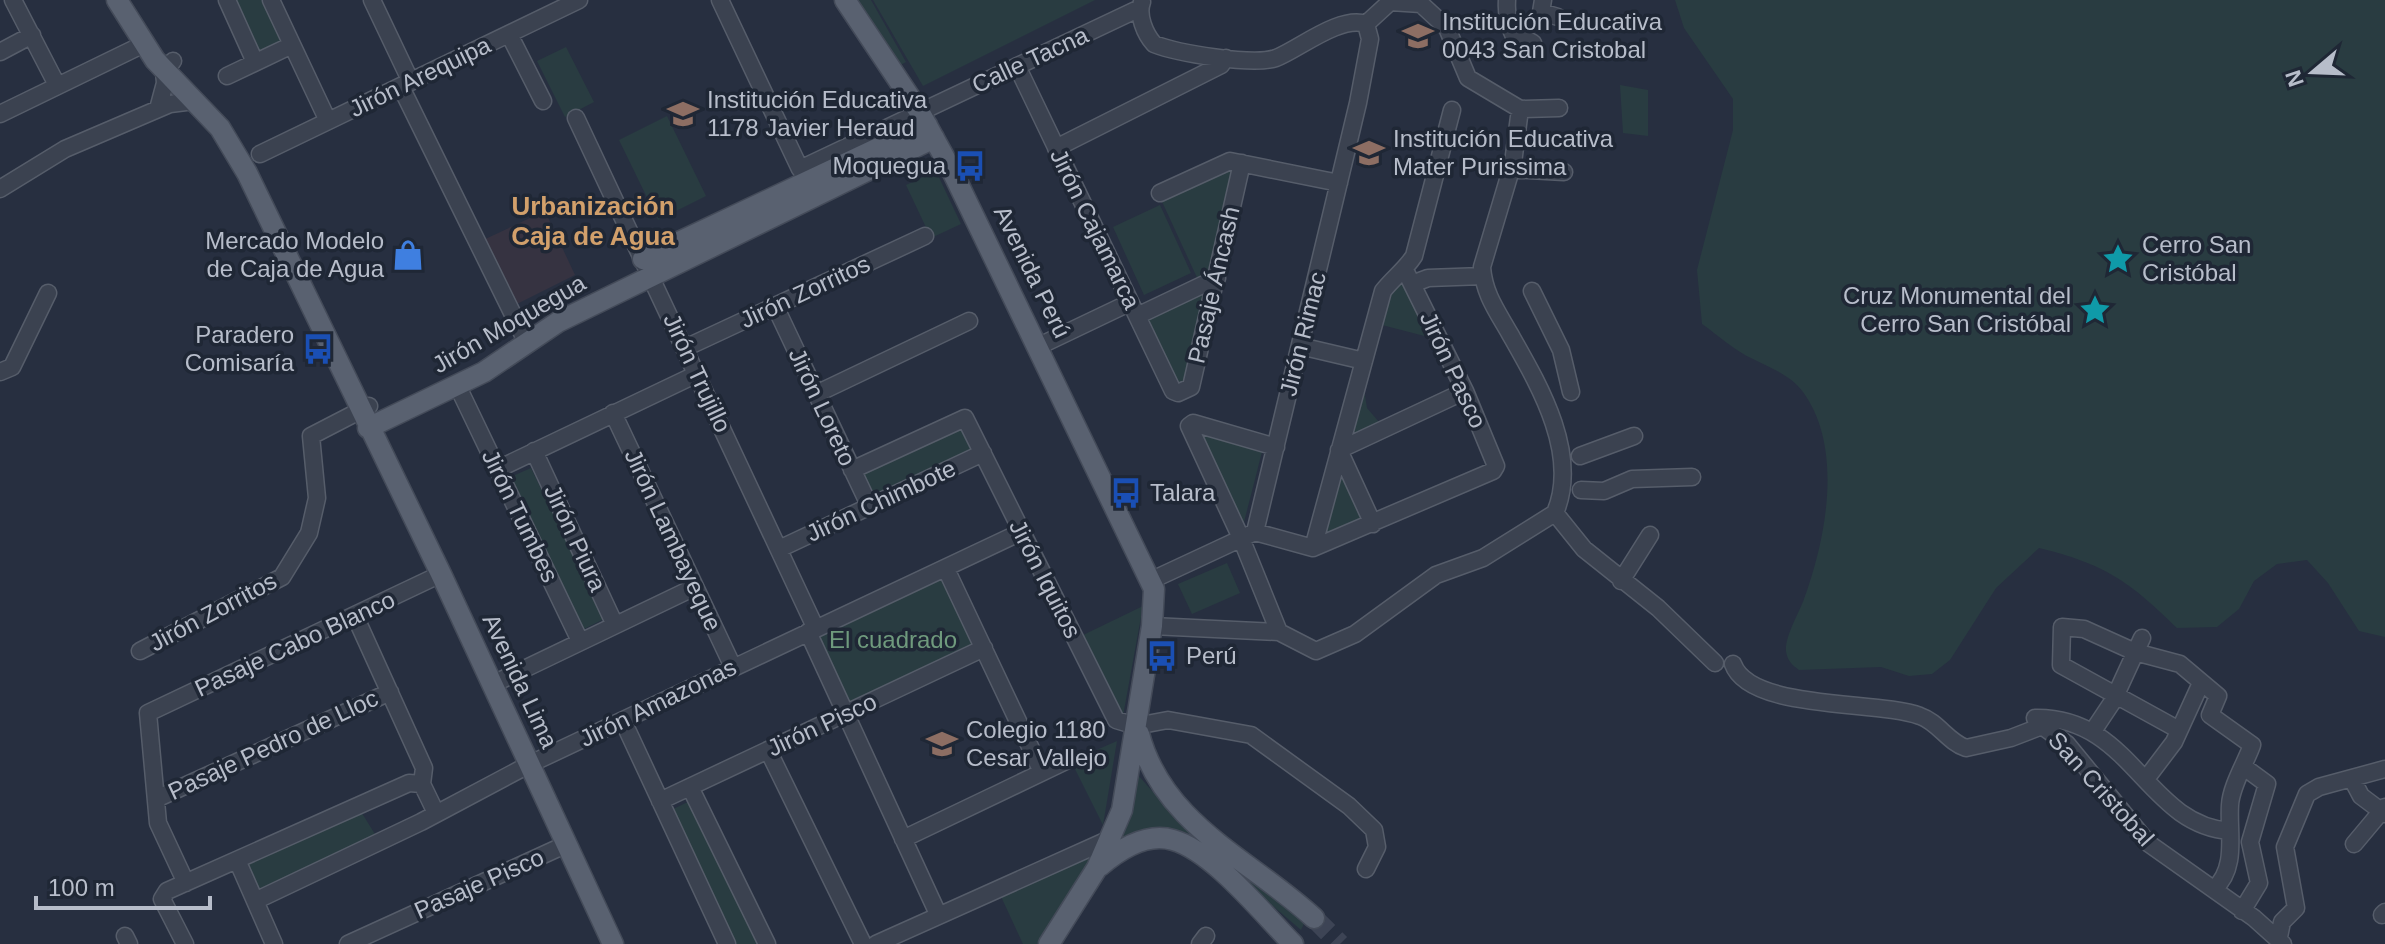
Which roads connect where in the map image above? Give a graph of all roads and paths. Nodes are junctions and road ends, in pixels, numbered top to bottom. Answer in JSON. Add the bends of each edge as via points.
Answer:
{"nodes":[{"id":1,"x":13,"y":0,"type":"edge"},
{"id":2,"x":117,"y":0,"type":"edge"},
{"id":3,"x":130,"y":0,"type":"edge"},
{"id":4,"x":227,"y":0,"type":"edge"},
{"id":5,"x":271,"y":0,"type":"edge"},
{"id":6,"x":579,"y":0,"type":"edge"},
{"id":7,"x":720,"y":0,"type":"edge"},
{"id":8,"x":845,"y":0,"type":"edge"},
{"id":9,"x":1507,"y":0,"type":"edge"},
{"id":10,"x":1543,"y":0,"type":"edge"},
{"id":11,"x":378,"y":2,"type":"edge"},
{"id":12,"x":1141,"y":4,"type":"edge"},
{"id":13,"x":1558,"y":17,"type":"dead end"},
{"id":14,"x":1366,"y":24,"type":"junction"},
{"id":15,"x":509,"y":34,"type":"junction"},
{"id":16,"x":32,"y":35,"type":"junction"},
{"id":17,"x":1533,"y":43,"type":"dead end"},
{"id":18,"x":144,"y":44,"type":"junction"},
{"id":19,"x":292,"y":45,"type":"junction"},
{"id":20,"x":0,"y":52,"type":"edge"},
{"id":21,"x":1226,"y":58,"type":"junction"},
{"id":22,"x":255,"y":62,"type":"junction"},
{"id":23,"x":169,"y":66,"type":"junction"},
{"id":24,"x":1017,"y":66,"type":"junction"},
{"id":25,"x":227,"y":76,"type":"dead end"},
{"id":26,"x":406,"y":84,"type":"junction"},
{"id":27,"x":57,"y":85,"type":"junction"},
{"id":28,"x":194,"y":101,"type":"junction"},
{"id":29,"x":543,"y":101,"type":"dead end"},
{"id":30,"x":1559,"y":108,"type":"dead end"},
{"id":31,"x":158,"y":109,"type":"junction"},
{"id":32,"x":1520,"y":109,"type":"junction"},
{"id":33,"x":1452,"y":110,"type":"dead end"},
{"id":34,"x":0,"y":114,"type":"edge"},
{"id":35,"x":576,"y":118,"type":"dead end"},
{"id":36,"x":328,"y":121,"type":"junction"},
{"id":37,"x":927,"y":125,"type":"junction"},
{"id":38,"x":1056,"y":148,"type":"junction"},
{"id":39,"x":260,"y":154,"type":"dead end"},
{"id":40,"x":1242,"y":163,"type":"junction"},
{"id":41,"x":1510,"y":169,"type":"junction"},
{"id":42,"x":1564,"y":172,"type":"dead end"},
{"id":43,"x":1339,"y":183,"type":"junction"},
{"id":44,"x":0,"y":189,"type":"edge"},
{"id":45,"x":1160,"y":193,"type":"dead end"},
{"id":46,"x":925,"y":236,"type":"dead end"},
{"id":47,"x":647,"y":267,"type":"junction"},
{"id":48,"x":1483,"y":276,"type":"junction"},
{"id":49,"x":1408,"y":277,"type":"junction"},
{"id":50,"x":1217,"y":278,"type":"junction"},
{"id":51,"x":1532,"y":291,"type":"dead end"},
{"id":52,"x":48,"y":293,"type":"dead end"},
{"id":53,"x":775,"y":306,"type":"junction"},
{"id":54,"x":1133,"y":310,"type":"junction"},
{"id":55,"x":969,"y":321,"type":"dead end"},
{"id":56,"x":527,"y":343,"type":"junction"},
{"id":57,"x":1039,"y":346,"type":"junction"},
{"id":58,"x":1300,"y":346,"type":"junction"},
{"id":59,"x":685,"y":348,"type":"junction"},
{"id":60,"x":1364,"y":361,"type":"junction"},
{"id":61,"x":0,"y":372,"type":"edge"},
{"id":62,"x":697,"y":374,"type":"junction"},
{"id":63,"x":460,"y":391,"type":"dead end"},
{"id":64,"x":1173,"y":391,"type":"joint"},
{"id":65,"x":1465,"y":391,"type":"junction"},
{"id":66,"x":1571,"y":392,"type":"dead end"},
{"id":67,"x":816,"y":394,"type":"junction"},
{"id":68,"x":613,"y":413,"type":"junction"},
{"id":69,"x":371,"y":421,"type":"junction"},
{"id":70,"x":1634,"y":436,"type":"dead end"},
{"id":71,"x":1276,"y":447,"type":"junction"},
{"id":72,"x":1339,"y":450,"type":"junction"},
{"id":73,"x":534,"y":451,"type":"junction"},
{"id":74,"x":983,"y":453,"type":"junction"},
{"id":75,"x":1580,"y":456,"type":"dead end"},
{"id":76,"x":498,"y":469,"type":"junction"},
{"id":77,"x":852,"y":470,"type":"junction"},
{"id":78,"x":1692,"y":477,"type":"dead end"},
{"id":79,"x":1581,"y":490,"type":"dead end"},
{"id":80,"x":870,"y":507,"type":"junction"},
{"id":81,"x":1555,"y":513,"type":"junction"},
{"id":82,"x":1373,"y":524,"type":"junction"},
{"id":83,"x":1021,"y":532,"type":"junction"},
{"id":84,"x":1248,"y":535,"type":"junction"},
{"id":85,"x":1650,"y":535,"type":"dead end"},
{"id":86,"x":1313,"y":548,"type":"junction"},
{"id":87,"x":779,"y":549,"type":"junction"},
{"id":88,"x":946,"y":569,"type":"junction"},
{"id":89,"x":441,"y":574,"type":"junction"},
{"id":90,"x":1152,"y":580,"type":"junction"},
{"id":91,"x":1621,"y":581,"type":"junction"},
{"id":92,"x":695,"y":587,"type":"junction"},
{"id":93,"x":355,"y":616,"type":"junction"},
{"id":94,"x":615,"y":625,"type":"junction"},
{"id":95,"x":1152,"y":626,"type":"junction"},
{"id":96,"x":812,"y":631,"type":"junction"},
{"id":97,"x":1279,"y":632,"type":"junction"},
{"id":98,"x":580,"y":641,"type":"junction"},
{"id":99,"x":2138,"y":645,"type":"junction"},
{"id":100,"x":984,"y":648,"type":"junction"},
{"id":101,"x":140,"y":651,"type":"dead end"},
{"id":102,"x":1715,"y":663,"type":"dead end"},
{"id":103,"x":1733,"y":664,"type":"dead end"},
{"id":104,"x":733,"y":667,"type":"junction"},
{"id":105,"x":2201,"y":683,"type":"junction"},
{"id":106,"x":493,"y":684,"type":"junction"},
{"id":107,"x":390,"y":692,"type":"junction"},
{"id":108,"x":2116,"y":694,"type":"junction"},
{"id":109,"x":846,"y":715,"type":"junction"},
{"id":110,"x":623,"y":721,"type":"junction"},
{"id":111,"x":1136,"y":726,"type":"junction"},
{"id":112,"x":2042,"y":726,"type":"junction"},
{"id":113,"x":2179,"y":730,"type":"junction"},
{"id":114,"x":2093,"y":731,"type":"junction"},
{"id":115,"x":768,"y":750,"type":"junction"},
{"id":116,"x":1068,"y":760,"type":"dead end"},
{"id":117,"x":530,"y":764,"type":"junction"},
{"id":118,"x":2244,"y":767,"type":"junction"},
{"id":119,"x":2385,"y":769,"type":"edge"},
{"id":120,"x":1042,"y":772,"type":"junction"},
{"id":121,"x":2146,"y":779,"type":"junction"},
{"id":122,"x":2352,"y":779,"type":"junction"},
{"id":123,"x":422,"y":784,"type":"junction"},
{"id":124,"x":690,"y":787,"type":"junction"},
{"id":125,"x":156,"y":799,"type":"junction"},
{"id":126,"x":660,"y":801,"type":"junction"},
{"id":127,"x":435,"y":811,"type":"junction"},
{"id":128,"x":2384,"y":811,"type":"edge"},
{"id":129,"x":2230,"y":831,"type":"junction"},
{"id":130,"x":1112,"y":838,"type":"junction"},
{"id":131,"x":903,"y":839,"type":"junction"},
{"id":132,"x":567,"y":844,"type":"junction"},
{"id":133,"x":2354,"y":844,"type":"dead end"},
{"id":134,"x":237,"y":860,"type":"junction"},
{"id":135,"x":2231,"y":860,"type":"junction"},
{"id":136,"x":2256,"y":863,"type":"junction"},
{"id":137,"x":1097,"y":868,"type":"junction"},
{"id":138,"x":1366,"y":869,"type":"dead end"},
{"id":139,"x":186,"y":883,"type":"junction"},
{"id":140,"x":2214,"y":889,"type":"junction"},
{"id":141,"x":255,"y":901,"type":"junction"},
{"id":142,"x":2242,"y":911,"type":"junction"},
{"id":143,"x":938,"y":914,"type":"junction"},
{"id":144,"x":1314,"y":918,"type":"tunnel mouth"},
{"id":145,"x":2281,"y":940,"type":"edge"},
{"id":146,"x":185,"y":944,"type":"edge"},
{"id":147,"x":274,"y":944,"type":"edge"},
{"id":148,"x":348,"y":944,"type":"edge"},
{"id":149,"x":613,"y":944,"type":"edge"},
{"id":150,"x":727,"y":944,"type":"edge"},
{"id":151,"x":767,"y":944,"type":"edge"},
{"id":152,"x":863,"y":944,"type":"edge"},
{"id":153,"x":876,"y":944,"type":"edge"},
{"id":154,"x":1049,"y":944,"type":"edge"},
{"id":155,"x":1293,"y":944,"type":"edge"}],
"edges":[{"from":1,"to":16,"type":"street"},
{"from":2,"to":18,"type":"main road","name":"Avenida Lima"},
{"from":3,"to":23,"type":"main road","name":"Avenida Lima"},
{"from":4,"to":22,"type":"street"},
{"from":5,"to":19,"type":"street"},
{"from":6,"to":15,"type":"street","name":"Jirón Arequipa"},
{"from":7,"to":37,"type":"street","name":"Calle Tacna","via":[[800,169]]},
{"from":8,"to":37,"type":"main road","name":"Avenida Perú"},
{"from":9,"to":17,"type":"street","via":[[1512,36],[1519,44],[1522,37]]},
{"from":10,"to":13,"type":"street","via":[[1541,12]]},
{"from":11,"to":26,"type":"street"},
{"from":12,"to":21,"type":"street","via":[[1154,44]]},
{"from":12,"to":24,"type":"street","name":"Calle Tacna"},
{"from":14,"to":21,"type":"street","via":[[1356,22],[1302,42],[1274,59]]},
{"from":14,"to":32,"type":"street","via":[[1390,2],[1421,4],[1447,28],[1468,78]]},
{"from":14,"to":43,"type":"street","name":"Jirón Rimac","via":[[1370,39]]},
{"from":15,"to":26,"type":"street","name":"Jirón Arequipa"},
{"from":15,"to":29,"type":"street"},
{"from":16,"to":20,"type":"street"},
{"from":16,"to":27,"type":"street"},
{"from":18,"to":23,"type":"main road","name":"Avenida Lima"},
{"from":18,"to":27,"type":"street"},
{"from":19,"to":22,"type":"street"},
{"from":19,"to":36,"type":"street"},
{"from":21,"to":38,"type":"street"},
{"from":22,"to":25,"type":"street"},
{"from":23,"to":28,"type":"main road","name":"Avenida Lima"},
{"from":23,"to":31,"type":"street"},
{"from":23,"to":69,"type":"main road","name":"Avenida Lima","via":[[220,111],[245,147]]},
{"from":24,"to":37,"type":"street","name":"Calle Tacna"},
{"from":24,"to":38,"type":"street","name":"Jirón Cajamarca"},
{"from":26,"to":36,"type":"street","name":"Jirón Arequipa"},
{"from":26,"to":56,"type":"street"},
{"from":27,"to":34,"type":"street"},
{"from":28,"to":31,"type":"street"},
{"from":28,"to":69,"type":"main road","name":"Avenida Lima","via":[[220,128],[247,173]]},
{"from":30,"to":32,"type":"street"},
{"from":31,"to":44,"type":"street","via":[[54,155]]},
{"from":32,"to":41,"type":"street"},
{"from":33,"to":49,"type":"street"},
{"from":35,"to":47,"type":"street","name":"Jirón Trujillo"},
{"from":36,"to":39,"type":"street","name":"Jirón Arequipa"},
{"from":37,"to":47,"type":"main road","name":"Jirón Moquegua"},
{"from":37,"to":57,"type":"main road","name":"Avenida Perú"},
{"from":38,"to":54,"type":"street","name":"Jirón Cajamarca"},
{"from":40,"to":43,"type":"street"},
{"from":40,"to":45,"type":"street","via":[[1230,161]]},
{"from":40,"to":50,"type":"street","name":"Pasaje Áncash"},
{"from":41,"to":42,"type":"street"},
{"from":41,"to":48,"type":"street"},
{"from":43,"to":58,"type":"street","name":"Jirón Rimac"},
{"from":46,"to":53,"type":"street","name":"Jirón Zorritos"},
{"from":47,"to":56,"type":"main road","name":"Jirón Moquegua"},
{"from":47,"to":59,"type":"street","name":"Jirón Trujillo"},
{"from":48,"to":49,"type":"street"},
{"from":48,"to":81,"type":"street","via":[[1487,296],[1527,364],[1558,436],[1564,462]]},
{"from":49,"to":60,"type":"street","via":[[1393,278],[1383,291]]},
{"from":49,"to":65,"type":"street","name":"Jirón Pasco"},
{"from":50,"to":54,"type":"street"},
{"from":50,"to":64,"type":"street","name":"Pasaje Áncash","via":[[1191,387],[1183,393]]},
{"from":51,"to":66,"type":"street","via":[[1561,350]]},
{"from":52,"to":61,"type":"street","via":[[12,367]]},
{"from":53,"to":59,"type":"street","name":"Jirón Zorritos"},
{"from":53,"to":67,"type":"street","name":"Jirón Loreto"},
{"from":54,"to":57,"type":"street"},
{"from":54,"to":64,"type":"street","name":"Jirón Cajamarca"},
{"from":55,"to":67,"type":"street"},
{"from":56,"to":69,"type":"main road","name":"Jirón Moquegua","via":[[484,372]]},
{"from":57,"to":90,"type":"main road","name":"Avenida Perú"},
{"from":58,"to":60,"type":"street"},
{"from":58,"to":71,"type":"street","name":"Jirón Rimac"},
{"from":59,"to":62,"type":"street","name":"Jirón Trujillo"},
{"from":60,"to":72,"type":"street"},
{"from":62,"to":68,"type":"street"},
{"from":62,"to":87,"type":"street","name":"Jirón Trujillo"},
{"from":63,"to":76,"type":"street","name":"Jirón Tumbes"},
{"from":65,"to":72,"type":"street"},
{"from":65,"to":82,"type":"street","name":"Jirón Pasco","via":[[1496,466],[1493,471]]},
{"from":67,"to":77,"type":"street","name":"Jirón Loreto"},
{"from":68,"to":73,"type":"street"},
{"from":68,"to":92,"type":"street","name":"Jirón Lambayeque"},
{"from":69,"to":89,"type":"main road","name":"Avenida Lima"},
{"from":69,"to":101,"type":"street","name":"Jirón Zorritos","via":[[311,436],[317,498],[309,533],[282,577]]},
{"from":70,"to":75,"type":"street"},
{"from":71,"to":84,"type":"street","name":"Jirón Rimac"},
{"from":71,"to":84,"type":"street","via":[[1189,426]]},
{"from":72,"to":82,"type":"street"},
{"from":72,"to":86,"type":"street"},
{"from":73,"to":76,"type":"street"},
{"from":73,"to":94,"type":"street","name":"Jirón Piura"},
{"from":74,"to":77,"type":"street","name":"Jirón Iquitos","via":[[965,418]]},
{"from":74,"to":80,"type":"street","name":"Jirón Chimbote"},
{"from":74,"to":83,"type":"street","name":"Jirón Iquitos"},
{"from":76,"to":98,"type":"street","name":"Jirón Tumbes"},
{"from":77,"to":80,"type":"street","name":"Jirón Loreto"},
{"from":78,"to":79,"type":"street","via":[[1632,479],[1604,491]]},
{"from":80,"to":87,"type":"street","name":"Jirón Chimbote"},
{"from":81,"to":91,"type":"street","via":[[1575,540]]},
{"from":81,"to":97,"type":"street","via":[[1483,558],[1436,575],[1329,647],[1307,649]]},
{"from":82,"to":86,"type":"street"},
{"from":83,"to":88,"type":"street","name":"Jirón Amazonas"},
{"from":83,"to":111,"type":"street","name":"Jirón Iquitos","via":[[1116,720]]},
{"from":84,"to":86,"type":"street"},
{"from":84,"to":90,"type":"street"},
{"from":84,"to":97,"type":"street"},
{"from":85,"to":91,"type":"street"},
{"from":87,"to":96,"type":"street","name":"Jirón Trujillo"},
{"from":88,"to":96,"type":"street","name":"Jirón Amazonas"},
{"from":88,"to":100,"type":"street"},
{"from":89,"to":93,"type":"street","name":"Pasaje Cabo Blanco"},
{"from":89,"to":106,"type":"main road","name":"Avenida Lima"},
{"from":90,"to":95,"type":"main road"},
{"from":91,"to":102,"type":"street"},
{"from":92,"to":94,"type":"street"},
{"from":92,"to":104,"type":"street","name":"Jirón Lambayeque"},
{"from":93,"to":107,"type":"street"},
{"from":93,"to":125,"type":"street","name":"Pasaje Cabo Blanco","via":[[148,713]]},
{"from":94,"to":98,"type":"street"},
{"from":95,"to":97,"type":"street"},
{"from":95,"to":111,"type":"main road"},
{"from":96,"to":104,"type":"street","name":"Jirón Amazonas"},
{"from":96,"to":109,"type":"street","name":"Jirón Trujillo"},
{"from":98,"to":106,"type":"street"},
{"from":99,"to":105,"type":"street","via":[[2180,664]]},
{"from":99,"to":108,"type":"street"},
{"from":99,"to":108,"type":"street","via":[[2062,627],[2061,665]]},
{"from":100,"to":109,"type":"street","name":"Jirón Pisco"},
{"from":100,"to":120,"type":"street"},
{"from":103,"to":112,"type":"street","name":"San Cristobal","via":[[1751,685],[1811,702],[1922,716],[1966,748]]},
{"from":104,"to":110,"type":"street","name":"Jirón Amazonas"},
{"from":105,"to":113,"type":"street"},
{"from":105,"to":118,"type":"street","via":[[2218,696],[2210,715],[2252,745]]},
{"from":106,"to":117,"type":"main road","name":"Avenida Lima"},
{"from":107,"to":123,"type":"street","via":[[424,768]]},
{"from":107,"to":125,"type":"street","name":"Pasaje Pedro de Lloc"},
{"from":108,"to":113,"type":"street"},
{"from":108,"to":114,"type":"street"},
{"from":109,"to":115,"type":"street","name":"Jirón Pisco"},
{"from":109,"to":131,"type":"street","name":"Jirón Trujillo"},
{"from":110,"to":117,"type":"street","name":"Jirón Amazonas"},
{"from":110,"to":126,"type":"street"},
{"from":111,"to":130,"type":"main road"},
{"from":111,"to":138,"type":"street","via":[[1168,720],[1251,735],[1374,830],[1377,847]]},
{"from":111,"to":144,"type":"main road","via":[[1153,774],[1174,804]]},
{"from":112,"to":114,"type":"street","via":[[2035,718]]},
{"from":112,"to":140,"type":"street","name":"San Cristobal","via":[[2067,744],[2148,843]]},
{"from":113,"to":121,"type":"street"},
{"from":114,"to":121,"type":"street"},
{"from":115,"to":124,"type":"street","name":"Jirón Pisco"},
{"from":115,"to":152,"type":"street"},
{"from":116,"to":120,"type":"street"},
{"from":117,"to":127,"type":"street","name":"Jirón Amazonas"},
{"from":117,"to":132,"type":"main road","name":"Avenida Lima"},
{"from":118,"to":129,"type":"street","via":[[2230,804]]},
{"from":118,"to":136,"type":"street","via":[[2267,784],[2250,842]]},
{"from":119,"to":122,"type":"street","name":"San Cristobal"},
{"from":120,"to":131,"type":"street"},
{"from":121,"to":129,"type":"street","via":[[2179,814],[2210,829]]},
{"from":122,"to":128,"type":"street","via":[[2361,796]]},
{"from":122,"to":145,"type":"street","name":"San Cristobal","via":[[2313,789],[2301,805],[2285,847],[2296,908],[2282,922]]},
{"from":123,"to":127,"type":"street"},
{"from":123,"to":134,"type":"street","via":[[409,783]]},
{"from":124,"to":126,"type":"street","name":"Jirón Pisco"},
{"from":124,"to":151,"type":"street"},
{"from":125,"to":139,"type":"street","via":[[158,823]]},
{"from":126,"to":150,"type":"street"},
{"from":127,"to":141,"type":"street","name":"Jirón Amazonas"},
{"from":128,"to":133,"type":"street"},
{"from":129,"to":135,"type":"street"},
{"from":130,"to":137,"type":"main road"},
{"from":130,"to":143,"type":"street"},
{"from":131,"to":143,"type":"street","name":"Jirón Trujillo"},
{"from":132,"to":148,"type":"street","name":"Pasaje Pisco"},
{"from":132,"to":149,"type":"main road","name":"Avenida Lima"},
{"from":134,"to":139,"type":"street"},
{"from":134,"to":141,"type":"street"},
{"from":135,"to":136,"type":"street"},
{"from":135,"to":140,"type":"street"},
{"from":136,"to":142,"type":"street","via":[[2259,883]]},
{"from":137,"to":154,"type":"main road"},
{"from":137,"to":155,"type":"main road","via":[[1128,846],[1172,839],[1209,861]]},
{"from":139,"to":146,"type":"street","via":[[163,894]]},
{"from":140,"to":142,"type":"street","name":"San Cristobal"},
{"from":141,"to":147,"type":"street"},
{"from":142,"to":145,"type":"street","name":"San Cristobal"},
{"from":143,"to":153,"type":"street"}]}
